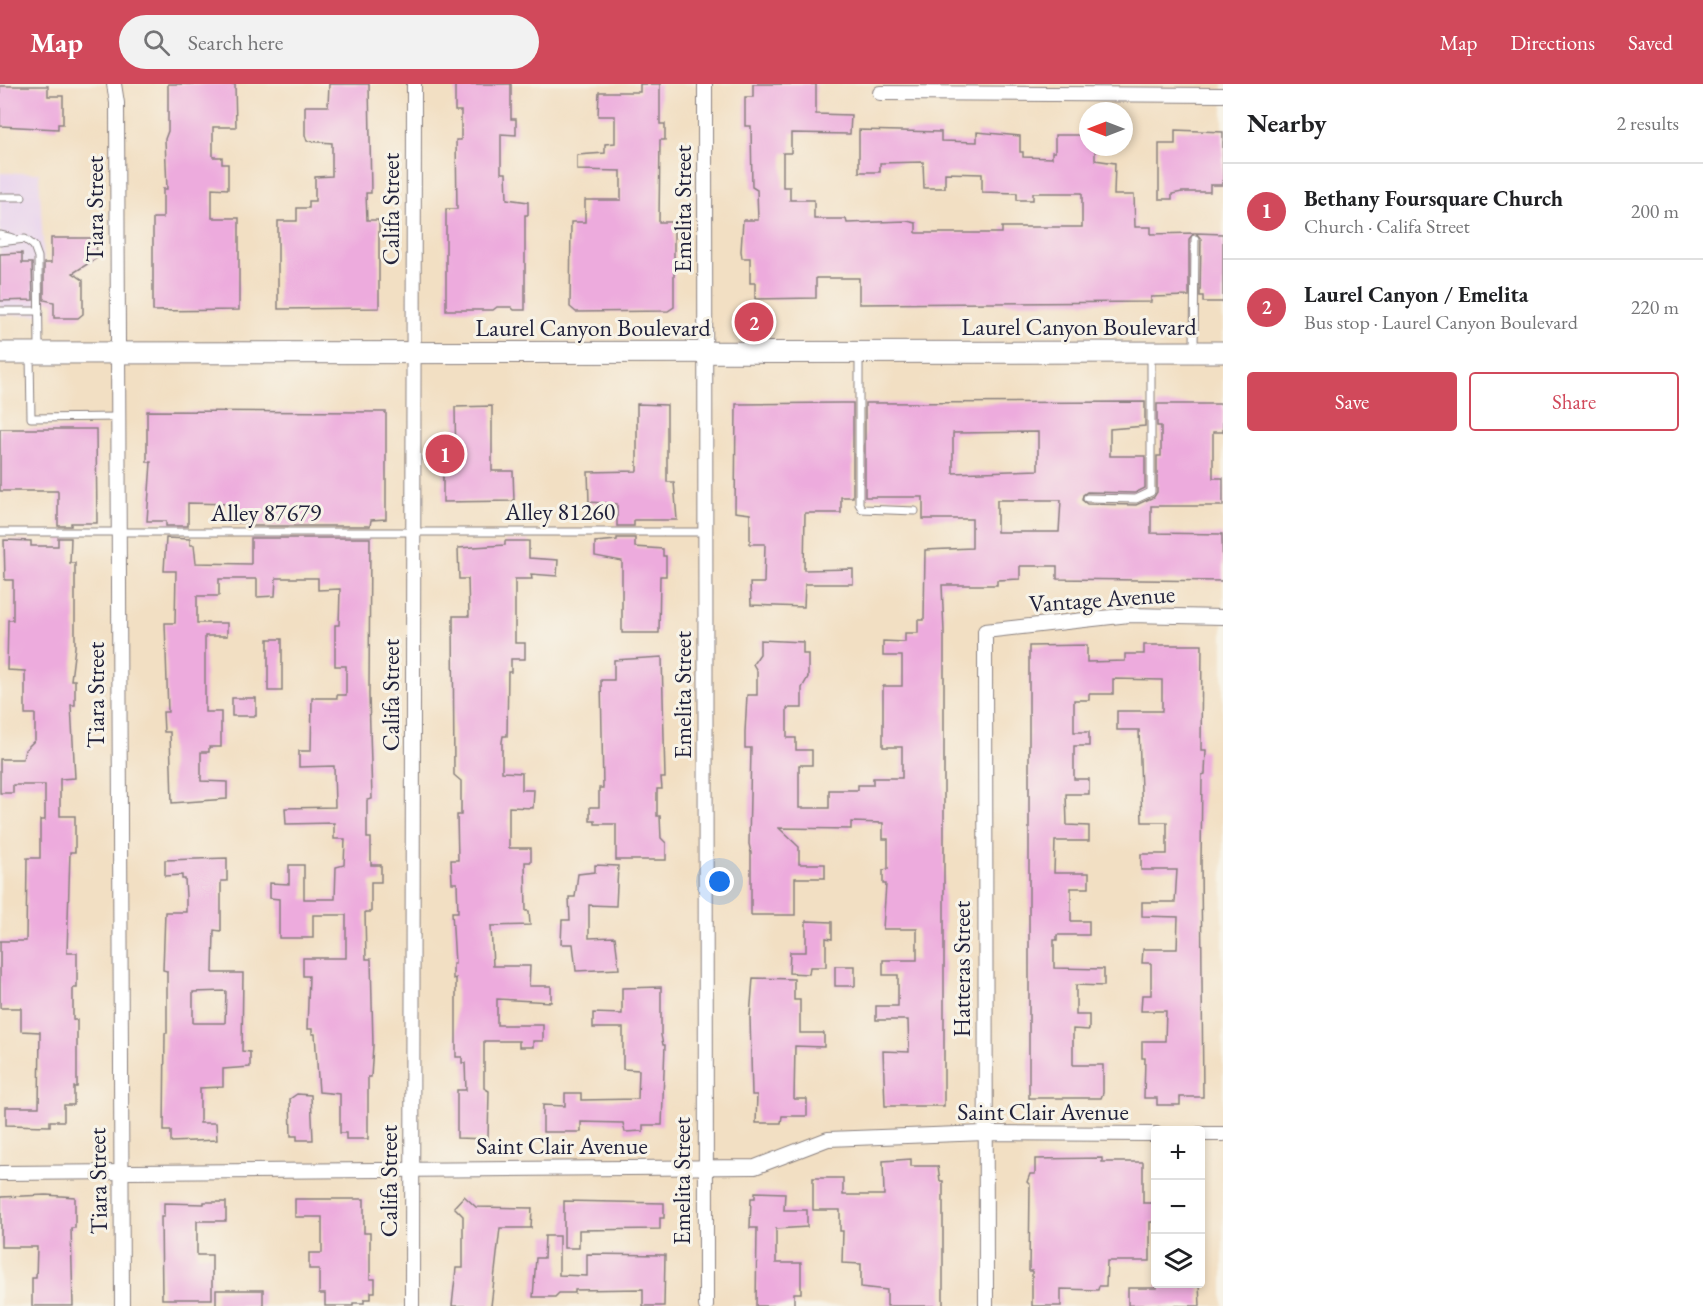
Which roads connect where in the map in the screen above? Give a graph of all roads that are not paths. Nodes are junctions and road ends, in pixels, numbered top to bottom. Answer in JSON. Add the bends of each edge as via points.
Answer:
{"nodes":[{"id":1,"x":114,"y":84,"type":"edge"},
{"id":2,"x":414,"y":84,"type":"edge"},
{"id":3,"x":705,"y":84,"type":"edge"},
{"id":4,"x":970,"y":88,"type":"edge"},
{"id":5,"x":1190,"y":89,"type":"edge"},
{"id":6,"x":880,"y":93,"type":"dead end"},
{"id":7,"x":1223,"y":94,"type":"edge"},
{"id":8,"x":0,"y":197,"type":"edge"},
{"id":9,"x":22,"y":197,"type":"dead end"},
{"id":10,"x":0,"y":235,"type":"edge"},
{"id":11,"x":1195,"y":238,"type":"dead end"},
{"id":12,"x":15,"y":239,"type":"junction"},
{"id":13,"x":0,"y":242,"type":"edge"},
{"id":14,"x":0,"y":311,"type":"edge"},
{"id":15,"x":39,"y":311,"type":"junction"},
{"id":16,"x":859,"y":352,"type":"junction"},
{"id":17,"x":1151,"y":352,"type":"junction"},
{"id":18,"x":1194,"y":352,"type":"junction"},
{"id":19,"x":1223,"y":352,"type":"edge"},
{"id":20,"x":0,"y":353,"type":"edge"},
{"id":21,"x":34,"y":353,"type":"junction"},
{"id":22,"x":118,"y":353,"type":"junction"},
{"id":23,"x":413,"y":353,"type":"junction"},
{"id":24,"x":706,"y":353,"type":"junction"},
{"id":25,"x":118,"y":417,"type":"junction"},
{"id":26,"x":1088,"y":498,"type":"dead end"},
{"id":27,"x":915,"y":511,"type":"dead end"},
{"id":28,"x":0,"y":532,"type":"edge"},
{"id":29,"x":414,"y":532,"type":"junction"},
{"id":30,"x":706,"y":532,"type":"junction"},
{"id":31,"x":118,"y":533,"type":"junction"},
{"id":32,"x":1223,"y":616,"type":"edge"},
{"id":33,"x":985,"y":631,"type":"joint"},
{"id":34,"x":985,"y":1133,"type":"junction"},
{"id":35,"x":1151,"y":1134,"type":"edge"},
{"id":36,"x":1205,"y":1134,"type":"edge"},
{"id":37,"x":1223,"y":1134,"type":"edge"},
{"id":38,"x":704,"y":1168,"type":"junction"},
{"id":39,"x":411,"y":1169,"type":"junction"},
{"id":40,"x":0,"y":1173,"type":"edge"},
{"id":41,"x":120,"y":1173,"type":"junction"},
{"id":42,"x":122,"y":1306,"type":"edge"},
{"id":43,"x":412,"y":1306,"type":"edge"},
{"id":44,"x":706,"y":1306,"type":"edge"},
{"id":45,"x":987,"y":1306,"type":"edge"}],
"edges":[{"from":1,"to":22,"type":"street","name":"Tiara Street"},
{"from":2,"to":23,"type":"street","name":"Califa Street"},
{"from":3,"to":24,"type":"street","name":"Emelita Street"},
{"from":4,"to":5,"type":"street"},
{"from":4,"to":6,"type":"street"},
{"from":5,"to":7,"type":"street"},
{"from":8,"to":9,"type":"lane"},
{"from":10,"to":12,"type":"lane"},
{"from":11,"to":18,"type":"lane"},
{"from":12,"to":13,"type":"lane"},
{"from":12,"to":15,"type":"lane","via":[[25,239],[38,256]]},
{"from":14,"to":15,"type":"lane"},
{"from":15,"to":21,"type":"lane"},
{"from":16,"to":17,"type":"main road","name":"Laurel Canyon Boulevard"},
{"from":16,"to":24,"type":"main road","name":"Laurel Canyon Boulevard"},
{"from":16,"to":27,"type":"lane","via":[[862,510]]},
{"from":17,"to":18,"type":"main road","name":"Laurel Canyon Boulevard"},
{"from":17,"to":26,"type":"lane","via":[[1151,492],[1136,499]]},
{"from":18,"to":19,"type":"main road","name":"Laurel Canyon Boulevard"},
{"from":20,"to":21,"type":"main road","name":"Laurel Canyon Boulevard"},
{"from":21,"to":22,"type":"main road","name":"Laurel Canyon Boulevard"},
{"from":21,"to":25,"type":"lane","via":[[31,418]]},
{"from":22,"to":23,"type":"main road","name":"Laurel Canyon Boulevard"},
{"from":22,"to":25,"type":"street","name":"Tiara Street"},
{"from":23,"to":24,"type":"main road","name":"Laurel Canyon Boulevard"},
{"from":23,"to":29,"type":"street","name":"Califa Street"},
{"from":24,"to":30,"type":"street","name":"Emelita Street"},
{"from":25,"to":31,"type":"street","name":"Tiara Street"},
{"from":28,"to":31,"type":"lane","name":"Alley 87679"},
{"from":29,"to":30,"type":"lane","name":"Alley 81260"},
{"from":29,"to":31,"type":"lane","name":"Alley 87679"},
{"from":29,"to":39,"type":"street","name":"Califa Street"},
{"from":30,"to":38,"type":"street","name":"Emelita Street"},
{"from":31,"to":41,"type":"street","name":"Tiara Street"},
{"from":32,"to":33,"type":"street","name":"Vantage Avenue","via":[[1129,615]]},
{"from":33,"to":34,"type":"street","name":"Hatteras Street"},
{"from":34,"to":35,"type":"street","name":"Saint Clair Avenue"},
{"from":34,"to":38,"type":"street","name":"Saint Clair Avenue","via":[[828,1139],[754,1167]]},
{"from":34,"to":45,"type":"street","name":"Hatteras Street"},
{"from":36,"to":37,"type":"street"},
{"from":38,"to":39,"type":"street","name":"Saint Clair Avenue"},
{"from":38,"to":44,"type":"street","name":"Emelita Street"},
{"from":39,"to":41,"type":"street","name":"Saint Clair Avenue"},
{"from":39,"to":43,"type":"street","name":"Califa Street"},
{"from":40,"to":41,"type":"street","name":"Saint Clair Avenue"},
{"from":41,"to":42,"type":"street","name":"Tiara Street"}]}
